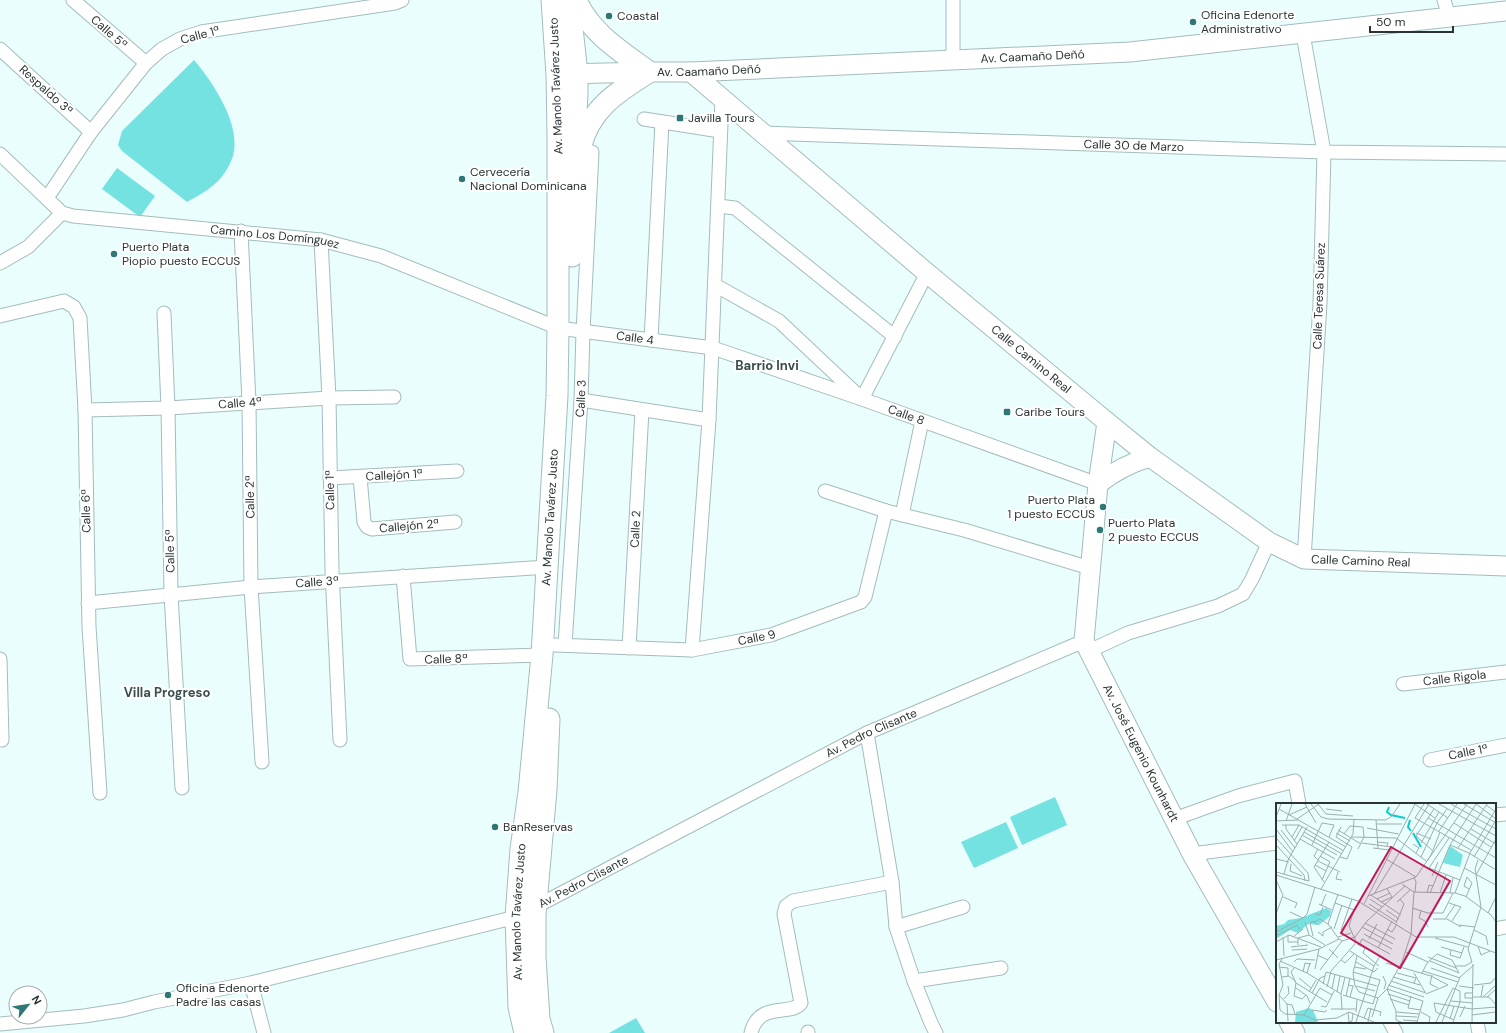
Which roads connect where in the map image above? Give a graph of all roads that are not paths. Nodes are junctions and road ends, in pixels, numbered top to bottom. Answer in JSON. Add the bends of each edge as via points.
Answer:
{"nodes":[{"id":1,"x":73,"y":0,"type":"edge"},
{"id":2,"x":402,"y":0,"type":"edge"},
{"id":3,"x":558,"y":0,"type":"edge"},
{"id":4,"x":576,"y":0,"type":"edge"},
{"id":5,"x":953,"y":0,"type":"edge"},
{"id":6,"x":1447,"y":9,"type":"edge"},
{"id":7,"x":1506,"y":11,"type":"edge"},
{"id":8,"x":1303,"y":34,"type":"junction"},
{"id":9,"x":0,"y":49,"type":"edge"},
{"id":10,"x":953,"y":59,"type":"junction"},
{"id":11,"x":146,"y":63,"type":"junction"},
{"id":12,"x":649,"y":72,"type":"junction"},
{"id":13,"x":691,"y":72,"type":"junction"},
{"id":14,"x":567,"y":74,"type":"junction"},
{"id":15,"x":722,"y":99,"type":"junction"},
{"id":16,"x":644,"y":119,"type":"dead end"},
{"id":17,"x":662,"y":122,"type":"junction"},
{"id":18,"x":720,"y":131,"type":"junction"},
{"id":19,"x":91,"y":132,"type":"junction"},
{"id":20,"x":761,"y":133,"type":"junction"},
{"id":21,"x":558,"y":136,"type":"junction"},
{"id":22,"x":592,"y":152,"type":"dead end"},
{"id":23,"x":1324,"y":152,"type":"junction"},
{"id":24,"x":0,"y":154,"type":"edge"},
{"id":25,"x":1506,"y":154,"type":"edge"},
{"id":26,"x":576,"y":167,"type":"junction"},
{"id":27,"x":47,"y":198,"type":"junction"},
{"id":28,"x":718,"y":206,"type":"junction"},
{"id":29,"x":62,"y":212,"type":"junction"},
{"id":30,"x":241,"y":231,"type":"junction"},
{"id":31,"x":321,"y":240,"type":"junction"},
{"id":32,"x":0,"y":263,"type":"edge"},
{"id":33,"x":928,"y":273,"type":"junction"},
{"id":34,"x":715,"y":285,"type":"junction"},
{"id":35,"x":164,"y":313,"type":"dead end"},
{"id":36,"x":0,"y":316,"type":"edge"},
{"id":37,"x":570,"y":330,"type":"junction"},
{"id":38,"x":895,"y":337,"type":"junction"},
{"id":39,"x":651,"y":340,"type":"junction"},
{"id":40,"x":713,"y":348,"type":"junction"},
{"id":41,"x":394,"y":397,"type":"dead end"},
{"id":42,"x":329,"y":398,"type":"junction"},
{"id":43,"x":862,"y":399,"type":"junction"},
{"id":44,"x":582,"y":400,"type":"junction"},
{"id":45,"x":249,"y":402,"type":"junction"},
{"id":46,"x":168,"y":408,"type":"junction"},
{"id":47,"x":85,"y":410,"type":"junction"},
{"id":48,"x":642,"y":410,"type":"junction"},
{"id":49,"x":709,"y":420,"type":"junction"},
{"id":50,"x":922,"y":421,"type":"junction"},
{"id":51,"x":1107,"y":422,"type":"junction"},
{"id":52,"x":1150,"y":457,"type":"junction"},
{"id":53,"x":457,"y":471,"type":"dead end"},
{"id":54,"x":360,"y":477,"type":"junction"},
{"id":55,"x":330,"y":478,"type":"junction"},
{"id":56,"x":1098,"y":484,"type":"junction"},
{"id":57,"x":825,"y":491,"type":"dead end"},
{"id":58,"x":886,"y":511,"type":"junction"},
{"id":59,"x":902,"y":516,"type":"junction"},
{"id":60,"x":455,"y":522,"type":"dead end"},
{"id":61,"x":1269,"y":542,"type":"junction"},
{"id":62,"x":1304,"y":559,"type":"junction"},
{"id":63,"x":1506,"y":566,"type":"edge"},
{"id":64,"x":547,"y":567,"type":"junction"},
{"id":65,"x":1090,"y":568,"type":"junction"},
{"id":66,"x":403,"y":576,"type":"junction"},
{"id":67,"x":332,"y":581,"type":"junction"},
{"id":68,"x":251,"y":587,"type":"junction"},
{"id":69,"x":171,"y":594,"type":"junction"},
{"id":70,"x":88,"y":603,"type":"junction"},
{"id":71,"x":1087,"y":646,"type":"junction"},
{"id":72,"x":554,"y":648,"type":"junction"},
{"id":73,"x":629,"y":648,"type":"junction"},
{"id":74,"x":692,"y":650,"type":"junction"},
{"id":75,"x":0,"y":659,"type":"edge"},
{"id":76,"x":1506,"y":672,"type":"edge"},
{"id":77,"x":1,"y":678,"type":"edge"},
{"id":78,"x":1403,"y":684,"type":"dead end"},
{"id":79,"x":867,"y":733,"type":"junction"},
{"id":80,"x":2,"y":740,"type":"dead end"},
{"id":81,"x":340,"y":740,"type":"dead end"},
{"id":82,"x":1506,"y":745,"type":"edge"},
{"id":83,"x":1430,"y":760,"type":"dead end"},
{"id":84,"x":262,"y":762,"type":"dead end"},
{"id":85,"x":182,"y":788,"type":"dead end"},
{"id":86,"x":100,"y":792,"type":"dead end"},
{"id":87,"x":1299,"y":803,"type":"edge"},
{"id":88,"x":1506,"y":814,"type":"edge"},
{"id":89,"x":1496,"y":815,"type":"edge"},
{"id":90,"x":1174,"y":819,"type":"junction"},
{"id":91,"x":1276,"y":843,"type":"edge"},
{"id":92,"x":1192,"y":854,"type":"junction"},
{"id":93,"x":892,"y":882,"type":"junction"},
{"id":94,"x":963,"y":907,"type":"dead end"},
{"id":95,"x":535,"y":908,"type":"junction"},
{"id":96,"x":516,"y":917,"type":"junction"},
{"id":97,"x":896,"y":927,"type":"junction"},
{"id":98,"x":1506,"y":927,"type":"edge"},
{"id":99,"x":1496,"y":929,"type":"edge"},
{"id":100,"x":1000,"y":968,"type":"dead end"},
{"id":101,"x":914,"y":981,"type":"junction"},
{"id":102,"x":250,"y":983,"type":"junction"},
{"id":103,"x":1275,"y":993,"type":"edge"},
{"id":104,"x":1290,"y":1023,"type":"edge"},
{"id":105,"x":1391,"y":1023,"type":"edge"},
{"id":106,"x":1477,"y":1023,"type":"edge"},
{"id":107,"x":0,"y":1024,"type":"edge"},
{"id":108,"x":264,"y":1033,"type":"edge"},
{"id":109,"x":525,"y":1033,"type":"edge"},
{"id":110,"x":543,"y":1033,"type":"edge"},
{"id":111,"x":751,"y":1033,"type":"edge"},
{"id":112,"x":936,"y":1033,"type":"edge"},
{"id":113,"x":1295,"y":1033,"type":"edge"},
{"id":114,"x":1396,"y":1033,"type":"edge"},
{"id":115,"x":1479,"y":1033,"type":"edge"}],
"edges":[{"from":1,"to":11,"type":"street","name":"Calle 5ª"},
{"from":2,"to":11,"type":"street","name":"Calle 1ª","via":[[396,3],[201,32],[162,49]]},
{"from":3,"to":14,"type":"main road","name":"Av. Manolo Tavárez Justo"},
{"from":3,"to":21,"type":"main road","via":[[546,27],[542,61],[548,99]]},
{"from":4,"to":12,"type":"main road","via":[[590,24],[610,44]]},
{"from":5,"to":10,"type":"street"},
{"from":6,"to":7,"type":"street","name":"Av. Caamaño Deñó"},
{"from":6,"to":8,"type":"street","name":"Av. Caamaño Deñó"},
{"from":8,"to":10,"type":"street","name":"Av. Caamaño Deñó","via":[[1130,52]]},
{"from":8,"to":23,"type":"street","name":"Calle Teresa Suárez"},
{"from":9,"to":19,"type":"street","name":"Respaldo 3ª"},
{"from":10,"to":13,"type":"street","name":"Av. Caamaño Deñó"},
{"from":11,"to":19,"type":"street","name":"Calle 1ª"},
{"from":12,"to":13,"type":"street","name":"Av. Caamaño Deñó"},
{"from":12,"to":14,"type":"street","name":"Av. Caamaño Deñó"},
{"from":12,"to":26,"type":"main road","via":[[601,106],[586,128]]},
{"from":13,"to":15,"type":"street","name":"Calle Camino Real"},
{"from":14,"to":21,"type":"main road","name":"Av. Manolo Tavárez Justo"},
{"from":14,"to":26,"type":"main road","name":"Av. Manolo Tavárez Justo","via":[[575,134]]},
{"from":15,"to":18,"type":"street"},
{"from":15,"to":20,"type":"street","name":"Calle Camino Real"},
{"from":16,"to":17,"type":"street"},
{"from":17,"to":18,"type":"street"},
{"from":17,"to":39,"type":"street"},
{"from":18,"to":28,"type":"street"},
{"from":19,"to":27,"type":"street","name":"Calle 1ª"},
{"from":20,"to":23,"type":"street","name":"Calle 30 de Marzo"},
{"from":20,"to":33,"type":"street","name":"Calle Camino Real"},
{"from":21,"to":37,"type":"main road","name":"Av. Manolo Tavárez Justo"},
{"from":22,"to":37,"type":"street","name":"Calle 3"},
{"from":23,"to":25,"type":"street","name":"Calle 30 de Marzo"},
{"from":23,"to":62,"type":"street","name":"Calle Teresa Suárez","via":[[1320,304]]},
{"from":24,"to":27,"type":"street","name":"Camino Los Domínguez"},
{"from":26,"to":37,"type":"main road","name":"Av. Manolo Tavárez Justo"},
{"from":27,"to":29,"type":"street","name":"Camino Los Domínguez"},
{"from":28,"to":34,"type":"street"},
{"from":28,"to":38,"type":"street","via":[[735,208]]},
{"from":29,"to":30,"type":"street","name":"Camino Los Domínguez","via":[[73,216]]},
{"from":29,"to":32,"type":"street","via":[[28,247]]},
{"from":30,"to":31,"type":"street","name":"Camino Los Domínguez"},
{"from":30,"to":45,"type":"street","name":"Calle 2ª"},
{"from":31,"to":37,"type":"street","name":"Camino Los Domínguez","via":[[381,256]]},
{"from":31,"to":42,"type":"street","name":"Calle 1ª"},
{"from":33,"to":38,"type":"street"},
{"from":33,"to":51,"type":"street","name":"Calle Camino Real"},
{"from":34,"to":40,"type":"street"},
{"from":34,"to":43,"type":"street","via":[[779,321]]},
{"from":35,"to":46,"type":"street","name":"Calle 5ª"},
{"from":36,"to":47,"type":"street","name":"Calle 6ª","via":[[64,301],[74,307],[80,318]]},
{"from":37,"to":39,"type":"street","name":"Calle 4"},
{"from":37,"to":44,"type":"street","name":"Calle 3"},
{"from":37,"to":64,"type":"main road","name":"Av. Manolo Tavárez Justo","via":[[557,396]]},
{"from":37,"to":72,"type":"main road","name":"Av. Manolo Tavárez Justo"},
{"from":38,"to":43,"type":"street"},
{"from":39,"to":40,"type":"street","name":"Calle 4"},
{"from":40,"to":43,"type":"street","name":"Calle 8"},
{"from":40,"to":49,"type":"street"},
{"from":41,"to":42,"type":"street","name":"Calle 4ª"},
{"from":42,"to":45,"type":"street","name":"Calle 4ª"},
{"from":42,"to":55,"type":"street","name":"Calle 1ª"},
{"from":43,"to":50,"type":"street","name":"Calle 8"},
{"from":44,"to":48,"type":"street"},
{"from":44,"to":72,"type":"street","name":"Calle 3"},
{"from":45,"to":46,"type":"street","name":"Calle 4ª"},
{"from":45,"to":68,"type":"street","name":"Calle 2ª"},
{"from":46,"to":47,"type":"street","name":"Calle 4ª"},
{"from":46,"to":69,"type":"street","name":"Calle 5ª"},
{"from":47,"to":70,"type":"street","name":"Calle 6ª"},
{"from":48,"to":49,"type":"street"},
{"from":48,"to":73,"type":"street","name":"Calle 2"},
{"from":49,"to":74,"type":"street"},
{"from":50,"to":56,"type":"street","name":"Calle 8"},
{"from":50,"to":59,"type":"street"},
{"from":51,"to":52,"type":"street","name":"Calle Camino Real"},
{"from":51,"to":56,"type":"street"},
{"from":52,"to":56,"type":"street","via":[[1122,467]]},
{"from":52,"to":61,"type":"street","name":"Calle Camino Real"},
{"from":53,"to":54,"type":"street","name":"Callejón 1ª"},
{"from":54,"to":55,"type":"street","name":"Callejón 1ª"},
{"from":54,"to":60,"type":"street","name":"Callejón 2ª","via":[[364,522],[367,527],[372,529]]},
{"from":55,"to":67,"type":"street","name":"Calle 1ª"},
{"from":56,"to":65,"type":"street"},
{"from":57,"to":58,"type":"street"},
{"from":58,"to":59,"type":"street"},
{"from":58,"to":74,"type":"street","name":"Calle 9","via":[[865,597],[860,602],[771,635]]},
{"from":59,"to":65,"type":"street","via":[[964,530]]},
{"from":61,"to":62,"type":"street","name":"Calle Camino Real"},
{"from":61,"to":71,"type":"street","name":"Av. Pedro Clisante","via":[[1243,594],[1218,606]]},
{"from":62,"to":63,"type":"street","name":"Calle Camino Real"},
{"from":64,"to":66,"type":"street","name":"Calle 3ª"},
{"from":64,"to":72,"type":"main road","name":"Av. Manolo Tavárez Justo"},
{"from":65,"to":71,"type":"street"},
{"from":66,"to":67,"type":"street","name":"Calle 3ª"},
{"from":66,"to":72,"type":"street","name":"Calle 8ª","via":[[410,659]]},
{"from":67,"to":68,"type":"street","name":"Calle 3ª"},
{"from":67,"to":81,"type":"street","name":"Calle 1ª"},
{"from":68,"to":69,"type":"street","name":"Calle 3ª"},
{"from":68,"to":84,"type":"street","name":"Calle 2ª"},
{"from":69,"to":70,"type":"street","name":"Calle 3ª"},
{"from":69,"to":85,"type":"street","name":"Calle 5ª"},
{"from":70,"to":86,"type":"street","name":"Calle 6ª"},
{"from":71,"to":79,"type":"street","name":"Av. Pedro Clisante"},
{"from":71,"to":90,"type":"street","name":"Av. José Eugenio Kounhardt"},
{"from":72,"to":73,"type":"street","name":"Calle 9"},
{"from":72,"to":95,"type":"main road","name":"Av. Manolo Tavárez Justo","via":[[546,790]]},
{"from":72,"to":96,"type":"main road","name":"Av. Manolo Tavárez Justo","via":[[529,792],[521,849]]},
{"from":73,"to":74,"type":"street","name":"Calle 9"},
{"from":75,"to":77,"type":"street"},
{"from":76,"to":78,"type":"street","name":"Calle Rigola"},
{"from":77,"to":80,"type":"street"},
{"from":79,"to":93,"type":"street"},
{"from":79,"to":95,"type":"street","name":"Av. Pedro Clisante"},
{"from":82,"to":83,"type":"street","name":"Calle 1ª"},
{"from":87,"to":90,"type":"street","via":[[1295,780],[1238,796]]},
{"from":88,"to":89,"type":"street"},
{"from":90,"to":92,"type":"street","name":"Av. José Eugenio Kounhardt"},
{"from":91,"to":92,"type":"street"},
{"from":92,"to":103,"type":"street","name":"Av. José Eugenio Kounhardt"},
{"from":93,"to":97,"type":"street"},
{"from":93,"to":111,"type":"street","via":[[793,901],[786,906],[784,914],[801,1003],[797,1007],[767,1012],[752,1026]]},
{"from":94,"to":97,"type":"street"},
{"from":95,"to":96,"type":"street","name":"Av. Pedro Clisante"},
{"from":95,"to":110,"type":"main road","name":"Av. Manolo Tavárez Justo","via":[[535,957],[539,1019]]},
{"from":96,"to":102,"type":"street","name":"Av. Pedro Clisante"},
{"from":96,"to":109,"type":"main road","name":"Av. Manolo Tavárez Justo","via":[[519,1007]]},
{"from":97,"to":101,"type":"street"},
{"from":98,"to":99,"type":"street"},
{"from":100,"to":101,"type":"street"},
{"from":101,"to":112,"type":"street"},
{"from":102,"to":107,"type":"street","name":"Av. Pedro Clisante","via":[[123,1010]]},
{"from":102,"to":108,"type":"street"},
{"from":104,"to":113,"type":"street"},
{"from":105,"to":114,"type":"street"},
{"from":106,"to":115,"type":"street"}]}
